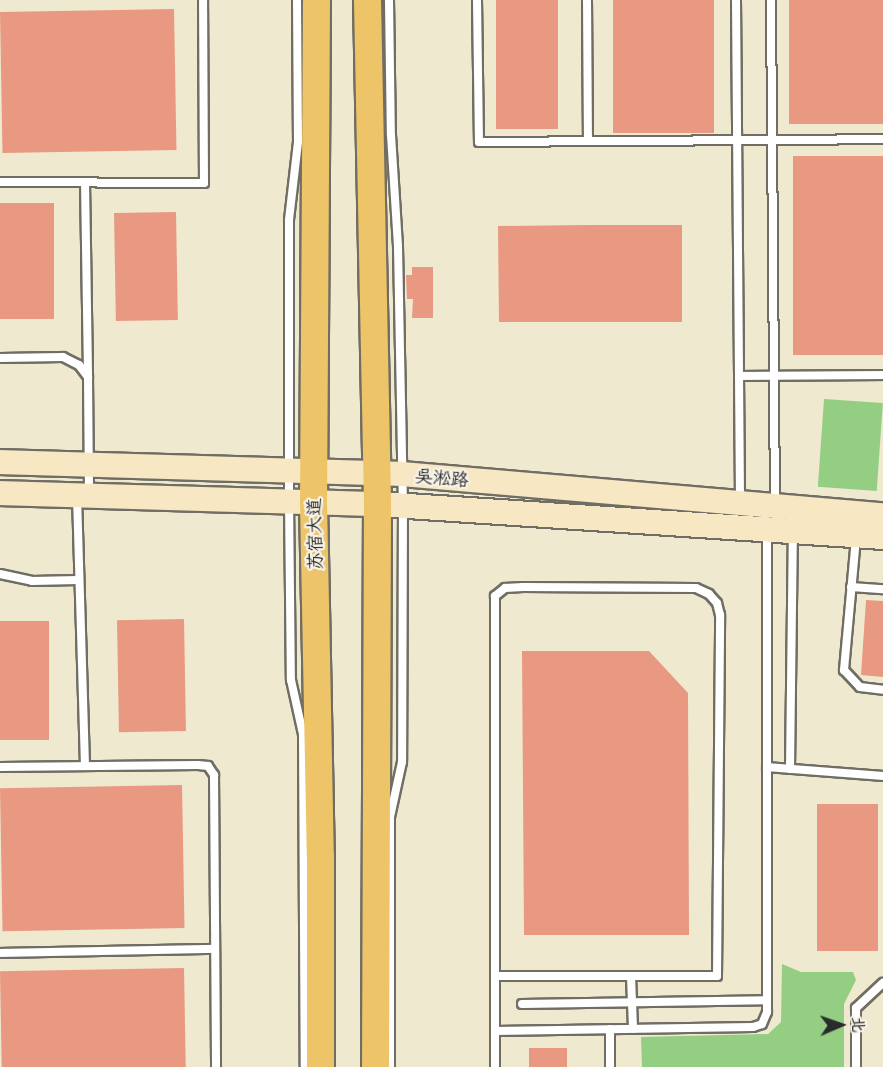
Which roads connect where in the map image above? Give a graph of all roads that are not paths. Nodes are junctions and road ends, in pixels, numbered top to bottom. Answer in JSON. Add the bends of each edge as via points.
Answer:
{"nodes":[{"id":1,"x":203,"y":0,"type":"edge"},
{"id":2,"x":297,"y":0,"type":"edge"},
{"id":3,"x":316,"y":0,"type":"edge"},
{"id":4,"x":367,"y":0,"type":"edge"},
{"id":5,"x":389,"y":0,"type":"edge"},
{"id":6,"x":477,"y":0,"type":"edge"},
{"id":7,"x":587,"y":0,"type":"edge"},
{"id":8,"x":736,"y":0,"type":"edge"},
{"id":9,"x":771,"y":0,"type":"edge"},
{"id":10,"x":883,"y":139,"type":"edge"},
{"id":11,"x":737,"y":140,"type":"junction"},
{"id":12,"x":772,"y":140,"type":"junction"},
{"id":13,"x":588,"y":141,"type":"junction"},
{"id":14,"x":0,"y":182,"type":"edge"},
{"id":15,"x":85,"y":182,"type":"junction"},
{"id":16,"x":0,"y":358,"type":"edge"},
{"id":17,"x":774,"y":375,"type":"junction"},
{"id":18,"x":883,"y":375,"type":"edge"},
{"id":19,"x":739,"y":376,"type":"junction"},
{"id":20,"x":88,"y":377,"type":"junction"},
{"id":21,"x":0,"y":462,"type":"edge"},
{"id":22,"x":89,"y":464,"type":"junction"},
{"id":23,"x":301,"y":471,"type":"junction"},
{"id":24,"x":389,"y":474,"type":"junction"},
{"id":25,"x":0,"y":493,"type":"edge"},
{"id":26,"x":83,"y":493,"type":"junction"},
{"id":27,"x":301,"y":501,"type":"junction"},
{"id":28,"x":390,"y":504,"type":"junction"},
{"id":29,"x":740,"y":515,"type":"junction"},
{"id":30,"x":883,"y":515,"type":"edge"},
{"id":31,"x":778,"y":518,"type":"junction"},
{"id":32,"x":856,"y":535,"type":"junction"},
{"id":33,"x":883,"y":537,"type":"edge"},
{"id":34,"x":0,"y":574,"type":"edge"},
{"id":35,"x":78,"y":580,"type":"junction"},
{"id":36,"x":851,"y":586,"type":"junction"},
{"id":37,"x":883,"y":589,"type":"edge"},
{"id":38,"x":883,"y":690,"type":"edge"},
{"id":39,"x":0,"y":766,"type":"edge"},
{"id":40,"x":85,"y":766,"type":"junction"},
{"id":41,"x":767,"y":767,"type":"junction"},
{"id":42,"x":790,"y":769,"type":"junction"},
{"id":43,"x":883,"y":776,"type":"edge"},
{"id":44,"x":215,"y":950,"type":"junction"},
{"id":45,"x":0,"y":953,"type":"edge"},
{"id":46,"x":495,"y":976,"type":"junction"},
{"id":47,"x":632,"y":976,"type":"junction"},
{"id":48,"x":883,"y":983,"type":"edge"},
{"id":49,"x":766,"y":1000,"type":"junction"},
{"id":50,"x":632,"y":1002,"type":"junction"},
{"id":51,"x":522,"y":1004,"type":"dead end"},
{"id":52,"x":610,"y":1029,"type":"junction"},
{"id":53,"x":633,"y":1029,"type":"junction"},
{"id":54,"x":495,"y":1031,"type":"junction"},
{"id":55,"x":216,"y":1067,"type":"edge"},
{"id":56,"x":305,"y":1067,"type":"edge"},
{"id":57,"x":320,"y":1067,"type":"edge"},
{"id":58,"x":375,"y":1067,"type":"edge"},
{"id":59,"x":390,"y":1067,"type":"edge"},
{"id":60,"x":495,"y":1067,"type":"edge"},
{"id":61,"x":610,"y":1067,"type":"edge"},
{"id":62,"x":856,"y":1067,"type":"edge"}],
"edges":[{"from":1,"to":15,"type":"lane","via":[[204,183]]},
{"from":2,"to":23,"type":"lane","via":[[298,142],[290,220]]},
{"from":3,"to":23,"type":"main road","name":"苏宿大道"},
{"from":4,"to":24,"type":"main road"},
{"from":5,"to":24,"type":"lane","via":[[398,248]]},
{"from":6,"to":13,"type":"lane","via":[[479,142]]},
{"from":7,"to":13,"type":"lane"},
{"from":8,"to":11,"type":"lane"},
{"from":9,"to":12,"type":"lane"},
{"from":10,"to":12,"type":"lane"},
{"from":11,"to":12,"type":"lane"},
{"from":11,"to":13,"type":"lane"},
{"from":11,"to":19,"type":"lane"},
{"from":12,"to":17,"type":"lane"},
{"from":14,"to":15,"type":"lane"},
{"from":15,"to":20,"type":"lane"},
{"from":16,"to":20,"type":"lane","via":[[63,357],[79,365]]},
{"from":17,"to":18,"type":"lane"},
{"from":17,"to":19,"type":"lane"},
{"from":17,"to":31,"type":"lane"},
{"from":19,"to":29,"type":"lane"},
{"from":20,"to":22,"type":"lane"},
{"from":21,"to":22,"type":"main road","name":"吴淞路"},
{"from":22,"to":23,"type":"main road","name":"吴淞路"},
{"from":22,"to":26,"type":"lane"},
{"from":23,"to":24,"type":"main road","name":"吴淞路"},
{"from":23,"to":27,"type":"main road","name":"苏宿大道"},
{"from":24,"to":28,"type":"main road"},
{"from":24,"to":29,"type":"main road","name":"吴淞路"},
{"from":25,"to":26,"type":"main road","name":"吴淞路"},
{"from":26,"to":27,"type":"main road","name":"吴淞路"},
{"from":26,"to":35,"type":"lane"},
{"from":27,"to":28,"type":"main road","name":"吴淞路"},
{"from":27,"to":56,"type":"lane","via":[[291,680],[303,734]]},
{"from":27,"to":57,"type":"main road","name":"苏宿大道","via":[[320,844]]},
{"from":28,"to":29,"type":"main road","name":"吴淞路"},
{"from":28,"to":58,"type":"main road"},
{"from":28,"to":59,"type":"lane","via":[[402,762],[390,817]]},
{"from":29,"to":31,"type":"main road","name":"吴淞路"},
{"from":30,"to":31,"type":"main road","name":"吴淞路"},
{"from":31,"to":32,"type":"main road","name":"吴淞路"},
{"from":31,"to":41,"type":"lane"},
{"from":31,"to":42,"type":"lane"},
{"from":32,"to":33,"type":"main road","name":"吴淞路"},
{"from":32,"to":36,"type":"lane"},
{"from":34,"to":35,"type":"lane","via":[[32,581]]},
{"from":35,"to":40,"type":"lane"},
{"from":36,"to":37,"type":"lane"},
{"from":36,"to":38,"type":"lane","via":[[844,670],[860,687]]},
{"from":39,"to":40,"type":"lane"},
{"from":40,"to":44,"type":"lane","via":[[208,766],[214,775]]},
{"from":41,"to":42,"type":"lane"},
{"from":41,"to":49,"type":"lane"},
{"from":42,"to":43,"type":"lane"},
{"from":44,"to":45,"type":"lane"},
{"from":44,"to":55,"type":"lane"},
{"from":46,"to":47,"type":"lane"},
{"from":46,"to":47,"type":"lane","via":[[495,596],[505,588],[523,586],[696,588],[710,594],[720,615],[717,976]]},
{"from":46,"to":54,"type":"lane"},
{"from":47,"to":50,"type":"lane"},
{"from":48,"to":62,"type":"lane","via":[[856,1008]]},
{"from":49,"to":50,"type":"lane"},
{"from":49,"to":53,"type":"lane","via":[[762,1024],[753,1027]]},
{"from":50,"to":51,"type":"lane"},
{"from":50,"to":53,"type":"lane"},
{"from":52,"to":53,"type":"lane"},
{"from":52,"to":54,"type":"lane"},
{"from":52,"to":61,"type":"lane"},
{"from":54,"to":60,"type":"lane"}]}
